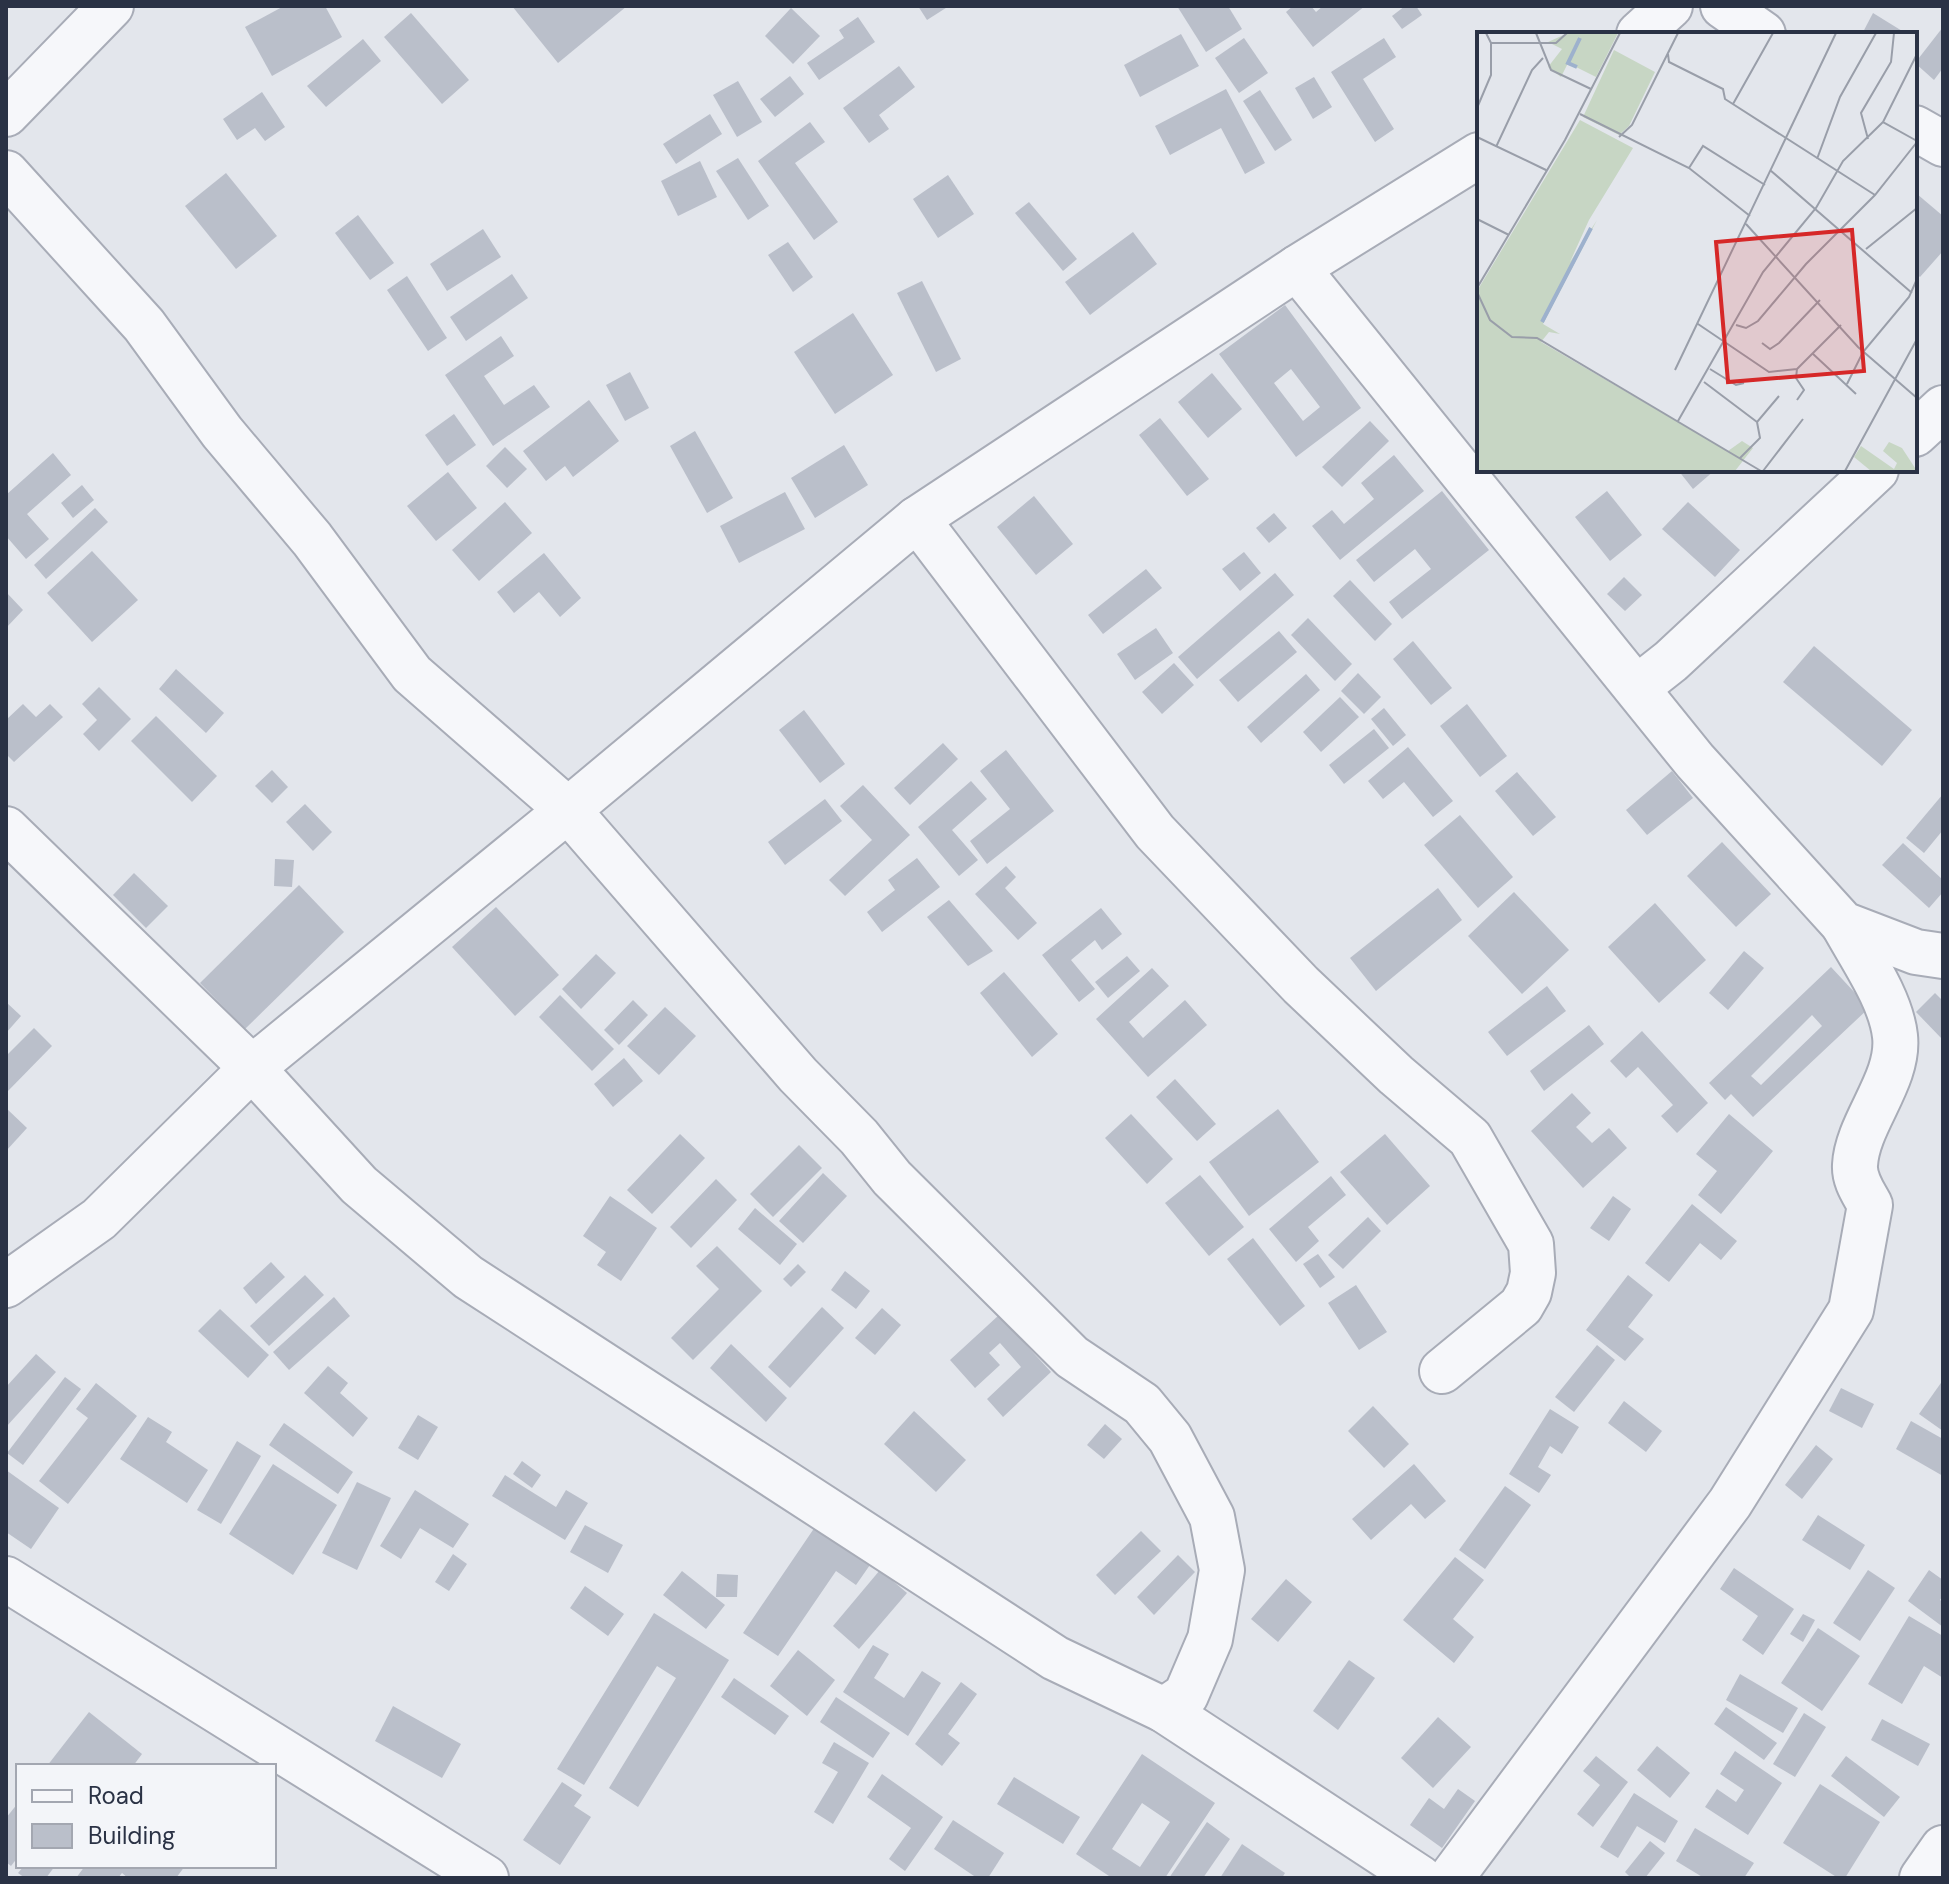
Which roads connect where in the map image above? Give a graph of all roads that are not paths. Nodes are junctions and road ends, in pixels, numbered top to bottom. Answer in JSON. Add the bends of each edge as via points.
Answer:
{"nodes":[{"id":1,"x":111,"y":6,"type":"edge"},
{"id":2,"x":1670,"y":6,"type":"edge"},
{"id":3,"x":1723,"y":6,"type":"edge"},
{"id":4,"x":1641,"y":32,"type":"edge"},
{"id":5,"x":1760,"y":32,"type":"edge"},
{"id":6,"x":6,"y":114,"type":"edge"},
{"id":7,"x":1917,"y":129,"type":"edge"},
{"id":8,"x":1943,"y":144,"type":"edge"},
{"id":9,"x":1477,"y":156,"type":"edge"},
{"id":10,"x":6,"y":173,"type":"edge"},
{"id":11,"x":1297,"y":268,"type":"junction"},
{"id":12,"x":1943,"y":408,"type":"edge"},
{"id":13,"x":1917,"y":432,"type":"edge"},
{"id":14,"x":1874,"y":472,"type":"edge"},
{"id":15,"x":917,"y":519,"type":"junction"},
{"id":16,"x":1638,"y":687,"type":"junction"},
{"id":17,"x":568,"y":810,"type":"junction"},
{"id":18,"x":6,"y":829,"type":"edge"},
{"id":19,"x":1843,"y":924,"type":"junction"},
{"id":20,"x":1943,"y":956,"type":"edge"},
{"id":21,"x":252,"y":1068,"type":"junction"},
{"id":22,"x":6,"y":1285,"type":"edge"},
{"id":23,"x":1442,"y":1371,"type":"dead end"},
{"id":24,"x":6,"y":1579,"type":"edge"},
{"id":25,"x":1164,"y":1710,"type":"junction"},
{"id":26,"x":1943,"y":1848,"type":"edge"},
{"id":27,"x":486,"y":1878,"type":"edge"},
{"id":28,"x":1420,"y":1878,"type":"edge"},
{"id":29,"x":1451,"y":1878,"type":"edge"},
{"id":30,"x":1922,"y":1878,"type":"edge"}],
"edges":[{"from":1,"to":6,"type":"street"},
{"from":2,"to":4,"type":"street"},
{"from":3,"to":5,"type":"street"},
{"from":7,"to":8,"type":"street"},
{"from":9,"to":11,"type":"street"},
{"from":10,"to":17,"type":"street","via":[[144,325],[412,674]]},
{"from":11,"to":15,"type":"street"},
{"from":11,"to":16,"type":"street"},
{"from":12,"to":13,"type":"street"},
{"from":14,"to":16,"type":"street"},
{"from":15,"to":17,"type":"street"},
{"from":15,"to":23,"type":"street","via":[[1155,832],[1301,985],[1470,1138],[1531,1244],[1533,1273],[1521,1306]]},
{"from":16,"to":19,"type":"street","via":[[1695,761]]},
{"from":17,"to":21,"type":"street"},
{"from":17,"to":25,"type":"street","via":[[892,1178],[1072,1357],[1142,1404],[1170,1438],[1212,1517],[1222,1570],[1210,1639],[1186,1695]]},
{"from":18,"to":21,"type":"street"},
{"from":19,"to":20,"type":"street","via":[[1916,952]]},
{"from":19,"to":29,"type":"street","via":[[1891,1013],[1896,1038],[1895,1056],[1855,1164],[1858,1185],[1870,1205],[1851,1310],[1730,1503]]},
{"from":21,"to":22,"type":"street","via":[[99,1219]]},
{"from":21,"to":25,"type":"street","via":[[359,1185],[468,1277],[1055,1658]]},
{"from":24,"to":27,"type":"street"},
{"from":25,"to":28,"type":"street"},
{"from":26,"to":30,"type":"street"}]}
